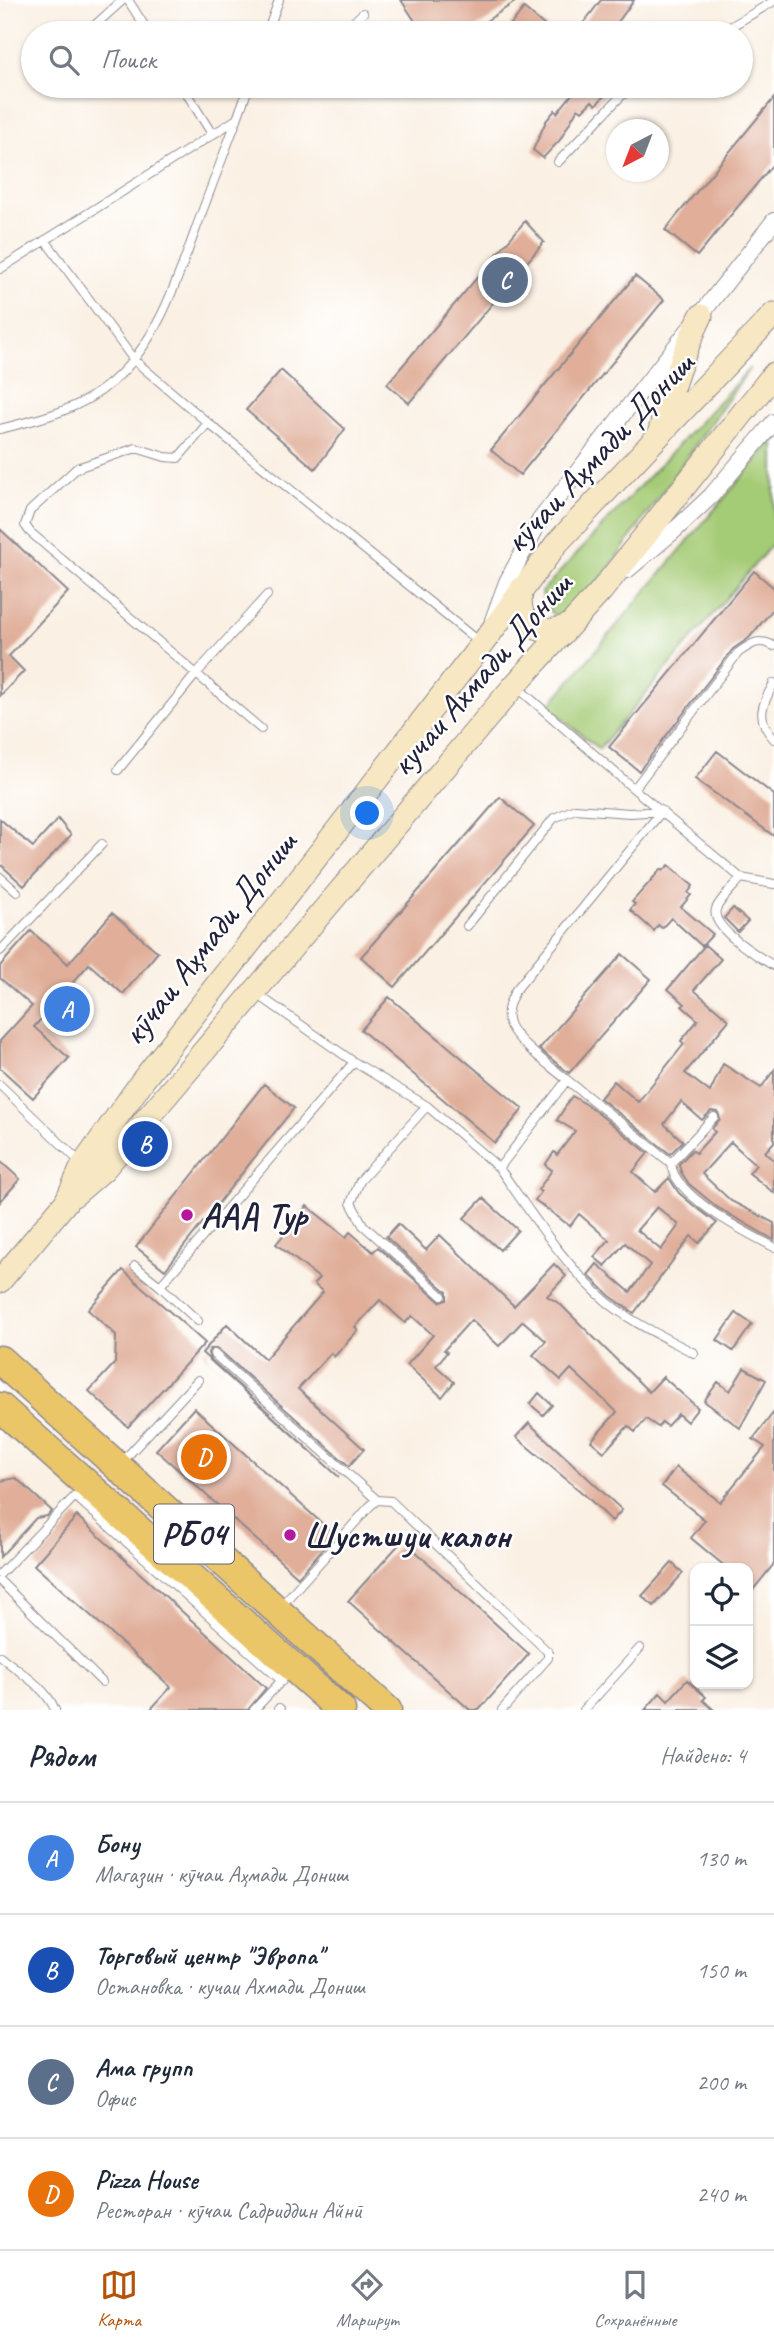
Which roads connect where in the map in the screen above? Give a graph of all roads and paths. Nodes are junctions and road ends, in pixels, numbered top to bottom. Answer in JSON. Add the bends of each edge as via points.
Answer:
{"nodes":[{"id":1,"x":126,"y":0,"type":"edge"},
{"id":2,"x":279,"y":0,"type":"edge"},
{"id":3,"x":774,"y":1,"type":"edge"},
{"id":4,"x":363,"y":13,"type":"dead end"},
{"id":5,"x":101,"y":21,"type":"edge"},
{"id":6,"x":141,"y":21,"type":"edge"},
{"id":7,"x":271,"y":21,"type":"edge"},
{"id":8,"x":355,"y":21,"type":"edge"},
{"id":9,"x":740,"y":21,"type":"edge"},
{"id":10,"x":190,"y":98,"type":"edge"},
{"id":11,"x":245,"y":98,"type":"edge"},
{"id":12,"x":619,"y":98,"type":"edge"},
{"id":13,"x":237,"y":119,"type":"junction"},
{"id":14,"x":212,"y":134,"type":"junction"},
{"id":15,"x":558,"y":162,"type":"dead end"},
{"id":16,"x":774,"y":221,"type":"edge"},
{"id":17,"x":45,"y":240,"type":"junction"},
{"id":18,"x":0,"y":269,"type":"edge"},
{"id":19,"x":774,"y":314,"type":"edge"},
{"id":20,"x":701,"y":316,"type":"junction"},
{"id":21,"x":134,"y":360,"type":"junction"},
{"id":22,"x":774,"y":374,"type":"edge"},
{"id":23,"x":774,"y":422,"type":"edge"},
{"id":24,"x":208,"y":424,"type":"junction"},
{"id":25,"x":0,"y":429,"type":"edge"},
{"id":26,"x":659,"y":436,"type":"junction"},
{"id":27,"x":522,"y":588,"type":"junction"},
{"id":28,"x":601,"y":591,"type":"junction"},
{"id":29,"x":267,"y":595,"type":"dead end"},
{"id":30,"x":568,"y":626,"type":"junction"},
{"id":31,"x":485,"y":640,"type":"junction"},
{"id":32,"x":774,"y":646,"type":"edge"},
{"id":33,"x":196,"y":674,"type":"junction"},
{"id":34,"x":774,"y":683,"type":"edge"},
{"id":35,"x":514,"y":685,"type":"junction"},
{"id":36,"x":261,"y":729,"type":"dead end"},
{"id":37,"x":774,"y":739,"type":"edge"},
{"id":38,"x":118,"y":770,"type":"dead end"},
{"id":39,"x":634,"y":789,"type":"junction"},
{"id":40,"x":662,"y":811,"type":"junction"},
{"id":41,"x":102,"y":844,"type":"dead end"},
{"id":42,"x":0,"y":877,"type":"edge"},
{"id":43,"x":741,"y":878,"type":"junction"},
{"id":44,"x":774,"y":884,"type":"edge"},
{"id":45,"x":17,"y":892,"type":"dead end"},
{"id":46,"x":467,"y":926,"type":"dead end"},
{"id":47,"x":0,"y":951,"type":"edge"},
{"id":48,"x":774,"y":966,"type":"edge"},
{"id":49,"x":254,"y":992,"type":"junction"},
{"id":50,"x":354,"y":1062,"type":"junction"},
{"id":51,"x":567,"y":1080,"type":"junction"},
{"id":52,"x":0,"y":1085,"type":"edge"},
{"id":53,"x":427,"y":1106,"type":"junction"},
{"id":54,"x":714,"y":1118,"type":"dead end"},
{"id":55,"x":671,"y":1163,"type":"junction"},
{"id":56,"x":83,"y":1165,"type":"junction"},
{"id":57,"x":499,"y":1168,"type":"junction"},
{"id":58,"x":66,"y":1202,"type":"junction"},
{"id":59,"x":774,"y":1247,"type":"edge"},
{"id":60,"x":135,"y":1266,"type":"dead end"},
{"id":61,"x":0,"y":1281,"type":"edge"},
{"id":62,"x":160,"y":1286,"type":"junction"},
{"id":63,"x":442,"y":1296,"type":"dead end"},
{"id":64,"x":198,"y":1321,"type":"dead end"},
{"id":65,"x":694,"y":1353,"type":"dead end"},
{"id":66,"x":214,"y":1354,"type":"dead end"},
{"id":67,"x":0,"y":1360,"type":"edge"},
{"id":68,"x":198,"y":1380,"type":"dead end"},
{"id":69,"x":0,"y":1407,"type":"edge"},
{"id":70,"x":118,"y":1466,"type":"junction"},
{"id":71,"x":81,"y":1490,"type":"junction"},
{"id":72,"x":377,"y":1500,"type":"junction"},
{"id":73,"x":0,"y":1574,"type":"edge"},
{"id":74,"x":0,"y":1581,"type":"edge"},
{"id":75,"x":278,"y":1610,"type":"junction"},
{"id":76,"x":640,"y":1648,"type":"dead end"},
{"id":77,"x":0,"y":1656,"type":"edge"},
{"id":78,"x":288,"y":1674,"type":"junction"},
{"id":79,"x":102,"y":1682,"type":"dead end"},
{"id":80,"x":55,"y":1710,"type":"edge"},
{"id":81,"x":254,"y":1710,"type":"edge"},
{"id":82,"x":341,"y":1710,"type":"edge"},
{"id":83,"x":387,"y":1710,"type":"edge"},
{"id":84,"x":502,"y":1710,"type":"edge"},
{"id":85,"x":584,"y":1710,"type":"edge"}],
"edges":[{"from":1,"to":5,"type":"lane"},
{"from":1,"to":6,"type":"lane"},
{"from":2,"to":7,"type":"lane"},
{"from":3,"to":9,"type":"lane"},
{"from":4,"to":8,"type":"lane"},
{"from":10,"to":14,"type":"lane"},
{"from":11,"to":13,"type":"lane"},
{"from":12,"to":15,"type":"lane"},
{"from":13,"to":14,"type":"lane"},
{"from":13,"to":21,"type":"lane","via":[[177,282]]},
{"from":14,"to":17,"type":"lane"},
{"from":16,"to":20,"type":"street"},
{"from":17,"to":18,"type":"lane"},
{"from":17,"to":21,"type":"lane"},
{"from":19,"to":26,"type":"street","name":"кӯчаи Аҳмади Дониш"},
{"from":20,"to":26,"type":"street","via":[[675,375]]},
{"from":20,"to":31,"type":"street","via":[[541,520],[507,582]]},
{"from":21,"to":24,"type":"lane"},
{"from":21,"to":25,"type":"lane","via":[[111,383],[73,407]]},
{"from":22,"to":28,"type":"street","name":"кучаи Ахмади Дониш"},
{"from":23,"to":28,"type":"street","via":[[702,504]]},
{"from":24,"to":31,"type":"lane"},
{"from":24,"to":33,"type":"lane","via":[[178,458],[136,448],[77,468],[30,511],[25,525]]},
{"from":26,"to":27,"type":"street","name":"кӯчаи Аҳмади Дониш","via":[[557,542]]},
{"from":27,"to":30,"type":"street","via":[[519,601],[530,625],[542,631]]},
{"from":27,"to":31,"type":"street","name":"кӯчаи Аҳмади Дониш"},
{"from":28,"to":30,"type":"street","name":"кучаи Ахмади Дониш"},
{"from":29,"to":33,"type":"lane"},
{"from":30,"to":35,"type":"street","name":"кучаи Ахмади Дониш"},
{"from":31,"to":56,"type":"street","name":"кӯчаи Аҳмади Дониш"},
{"from":32,"to":39,"type":"lane","via":[[764,641],[738,653]]},
{"from":33,"to":36,"type":"lane"},
{"from":33,"to":38,"type":"lane"},
{"from":34,"to":37,"type":"lane","via":[[762,705],[764,728]]},
{"from":35,"to":39,"type":"lane"},
{"from":35,"to":49,"type":"street","name":"кучаи Ахмади Дониш"},
{"from":39,"to":40,"type":"lane"},
{"from":40,"to":43,"type":"lane"},
{"from":40,"to":46,"type":"lane","via":[[575,809],[554,818]]},
{"from":40,"to":51,"type":"lane","via":[[515,991],[508,1008],[516,1034]]},
{"from":41,"to":47,"type":"lane"},
{"from":42,"to":45,"type":"lane"},
{"from":43,"to":44,"type":"lane"},
{"from":43,"to":48,"type":"lane","via":[[716,908],[716,917],[730,935]]},
{"from":49,"to":50,"type":"lane","name":"кӯчаи Аҳмади Дониш"},
{"from":49,"to":58,"type":"street","name":"кучаи Ахмади Дониш","via":[[104,1169]]},
{"from":50,"to":53,"type":"lane","name":"кӯчаи Аҳмади Дониш"},
{"from":50,"to":62,"type":"lane"},
{"from":51,"to":55,"type":"lane"},
{"from":51,"to":57,"type":"lane"},
{"from":52,"to":56,"type":"lane"},
{"from":53,"to":57,"type":"lane","name":"кӯчаи Аҳмади Дониш"},
{"from":53,"to":63,"type":"lane","via":[[360,1181],[351,1203],[363,1225]]},
{"from":54,"to":55,"type":"lane"},
{"from":55,"to":59,"type":"lane","via":[[674,1177],[714,1214]]},
{"from":56,"to":58,"type":"street","name":"кӯчаи Аҳмади Дониш"},
{"from":57,"to":65,"type":"lane","name":"кӯчаи Аҳмади Дониш","via":[[567,1262],[606,1300]]},
{"from":58,"to":61,"type":"street","name":"кӯчаи Аҳмади Дониш"},
{"from":60,"to":62,"type":"lane"},
{"from":62,"to":64,"type":"lane"},
{"from":66,"to":72,"type":"lane"},
{"from":67,"to":70,"type":"highway","number":"РБ04"},
{"from":68,"to":70,"type":"lane"},
{"from":69,"to":71,"type":"highway","number":"РБ04"},
{"from":70,"to":75,"type":"highway","number":"РБ04"},
{"from":71,"to":73,"type":"lane"},
{"from":71,"to":78,"type":"highway","number":"РБ04"},
{"from":72,"to":75,"type":"lane"},
{"from":72,"to":84,"type":"lane","via":[[391,1501],[548,1652],[548,1658]]},
{"from":74,"to":79,"type":"lane"},
{"from":75,"to":83,"type":"highway","number":"РБ04"},
{"from":76,"to":85,"type":"lane"},
{"from":77,"to":80,"type":"lane","via":[[40,1689]]},
{"from":78,"to":81,"type":"lane"},
{"from":78,"to":82,"type":"highway","number":"РБ04"}]}
